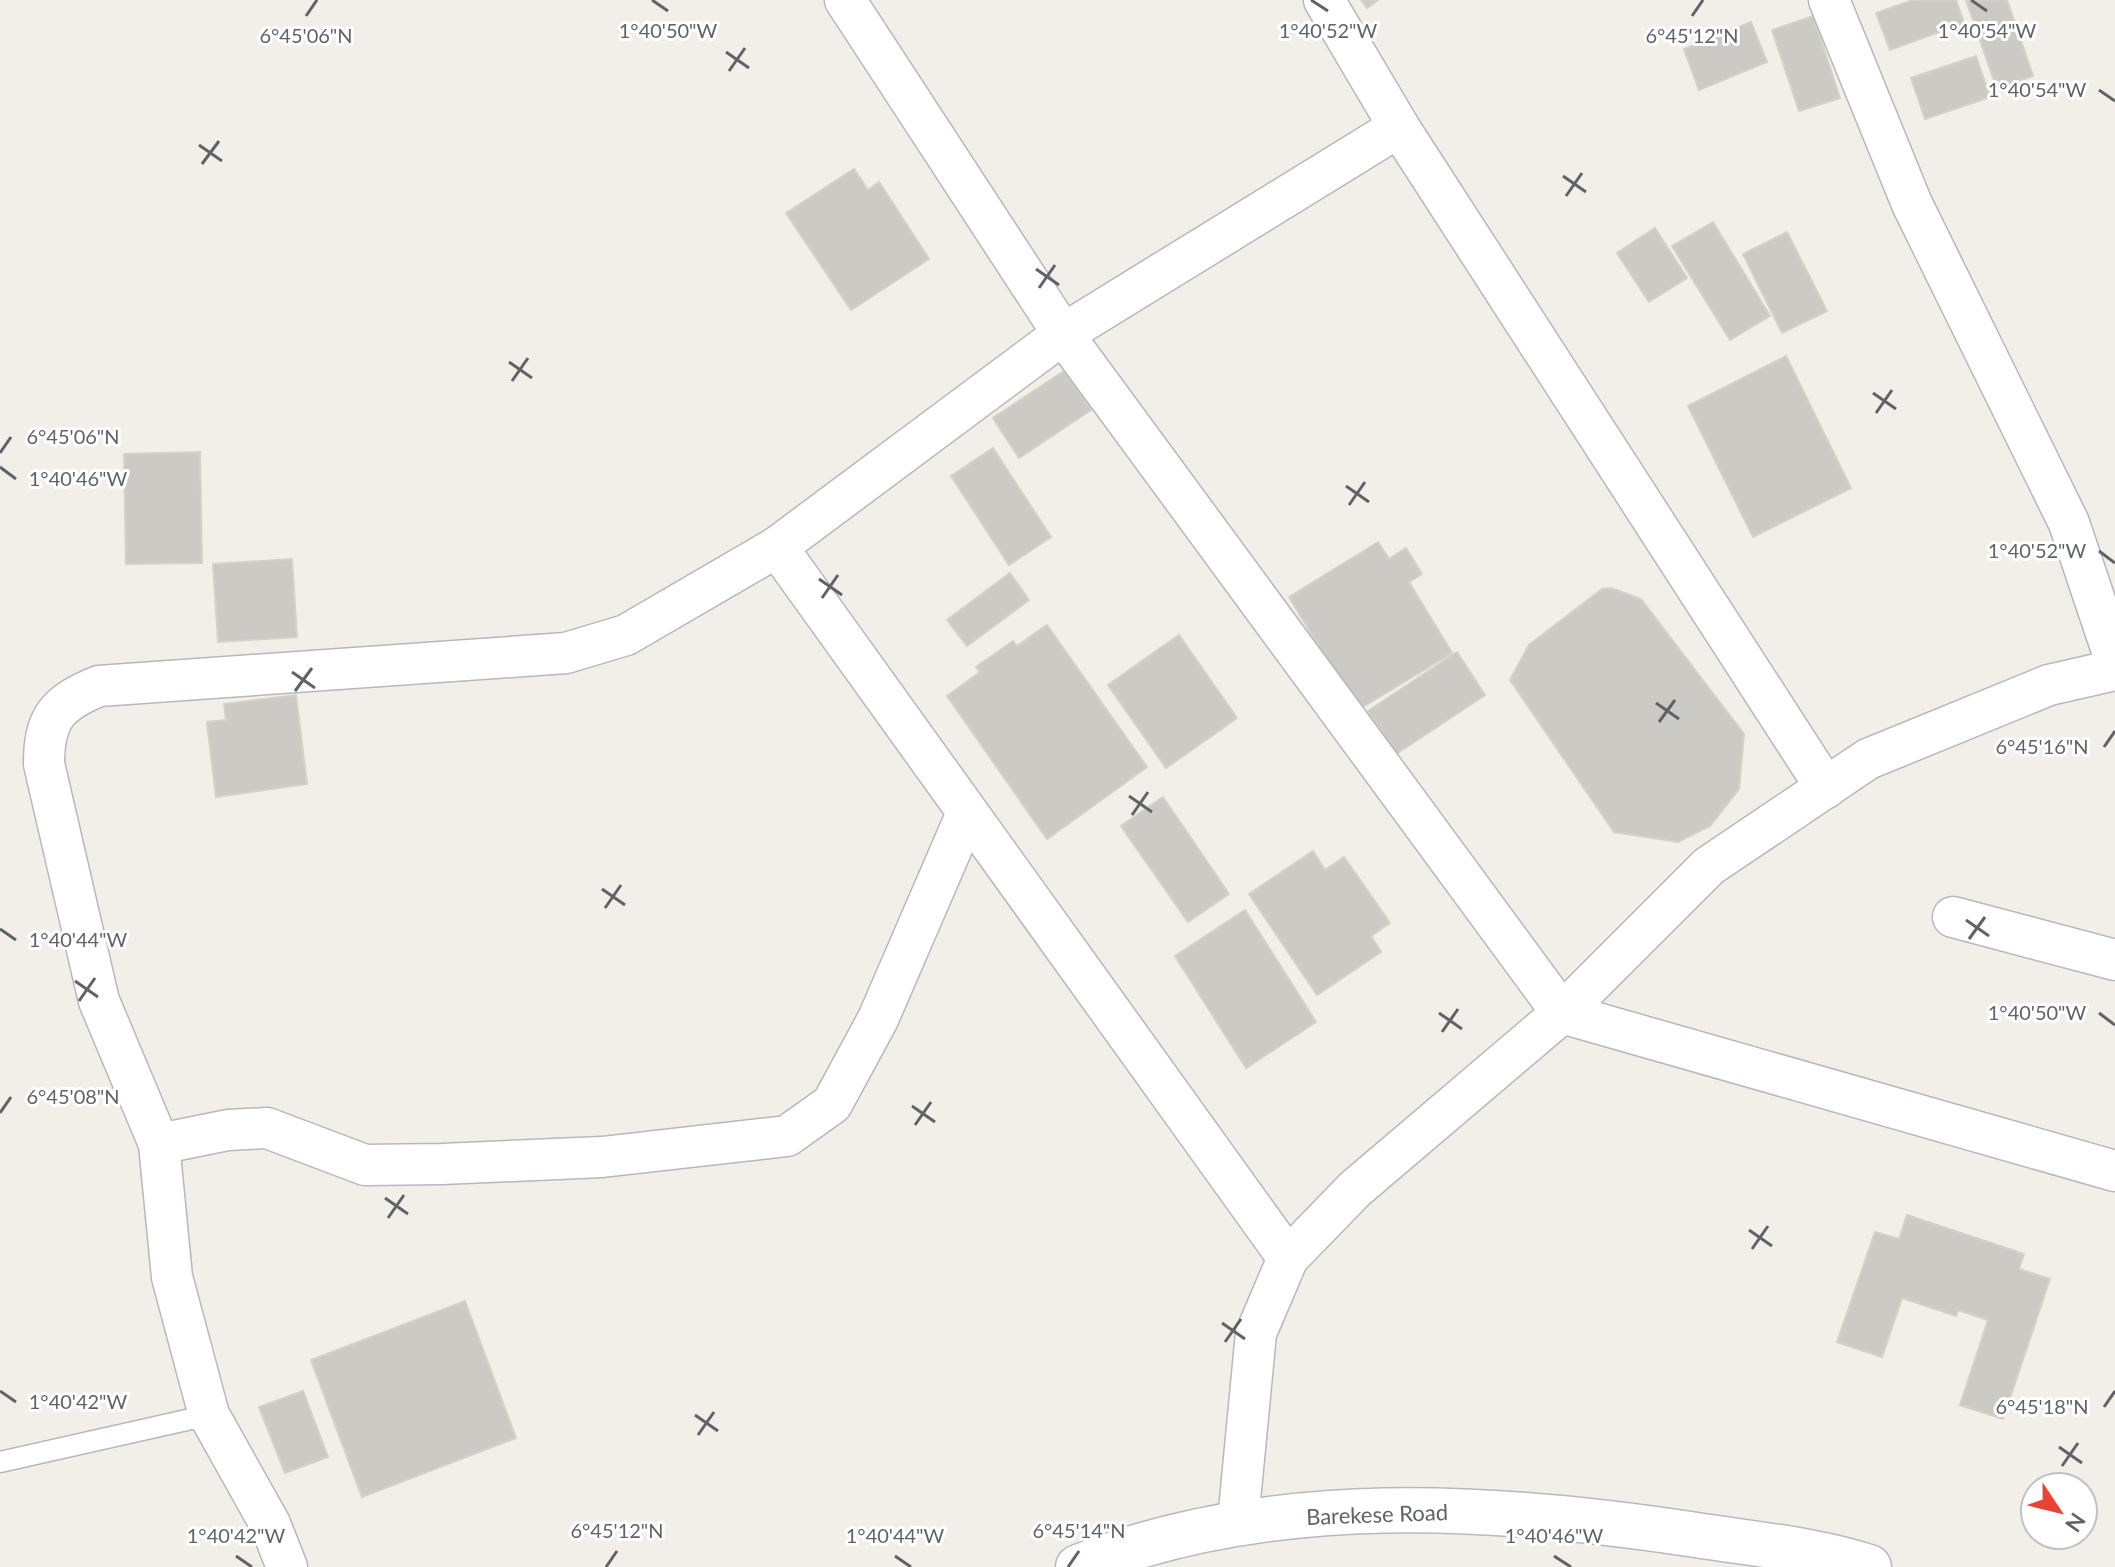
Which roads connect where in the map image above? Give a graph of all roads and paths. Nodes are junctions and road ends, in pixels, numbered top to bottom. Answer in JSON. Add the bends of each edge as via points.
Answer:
{"nodes":[{"id":1,"x":845,"y":0,"type":"edge"},
{"id":2,"x":1324,"y":0,"type":"edge"},
{"id":3,"x":1829,"y":0,"type":"edge"},
{"id":4,"x":1399,"y":127,"type":"junction"},
{"id":5,"x":1063,"y":334,"type":"junction"},
{"id":6,"x":777,"y":547,"type":"junction"},
{"id":7,"x":2115,"y":660,"type":"edge"},
{"id":8,"x":2115,"y":670,"type":"edge"},
{"id":9,"x":1826,"y":788,"type":"junction"},
{"id":10,"x":967,"y":813,"type":"junction"},
{"id":11,"x":1953,"y":917,"type":"dead end"},
{"id":12,"x":2115,"y":960,"type":"edge"},
{"id":13,"x":1562,"y":1013,"type":"junction"},
{"id":14,"x":159,"y":1144,"type":"junction"},
{"id":15,"x":2115,"y":1171,"type":"edge"},
{"id":16,"x":1288,"y":1258,"type":"junction"},
{"id":17,"x":209,"y":1415,"type":"junction"},
{"id":18,"x":0,"y":1462,"type":"edge"},
{"id":19,"x":1238,"y":1521,"type":"junction"},
{"id":20,"x":1105,"y":1562,"type":"edge"},
{"id":21,"x":287,"y":1567,"type":"edge"},
{"id":22,"x":1869,"y":1567,"type":"edge"}],
"edges":[{"from":1,"to":5,"type":"street"},
{"from":2,"to":4,"type":"street"},
{"from":3,"to":7,"type":"street","via":[[1912,204],[2069,523]]},
{"from":4,"to":5,"type":"street"},
{"from":4,"to":9,"type":"street"},
{"from":5,"to":6,"type":"street"},
{"from":5,"to":13,"type":"street"},
{"from":6,"to":10,"type":"street"},
{"from":6,"to":14,"type":"street","via":[[626,635],[566,653],[99,686],[55,712],[44,737],[44,764],[99,1001]]},
{"from":8,"to":9,"type":"street","via":[[2049,685],[1868,759]]},
{"from":9,"to":13,"type":"street","via":[[1709,866]]},
{"from":10,"to":14,"type":"street","via":[[878,1019],[832,1104],[787,1136],[602,1157],[365,1165],[267,1128]]},
{"from":10,"to":16,"type":"street"},
{"from":11,"to":12,"type":"street"},
{"from":13,"to":15,"type":"street"},
{"from":13,"to":16,"type":"street","via":[[1355,1189]]},
{"from":14,"to":17,"type":"street","via":[[172,1277]]},
{"from":16,"to":19,"type":"street","via":[[1256,1333]]},
{"from":17,"to":18,"type":"lane"},
{"from":17,"to":21,"type":"street","via":[[270,1524]]},
{"from":19,"to":20,"type":"main road","name":"Barekese Road"},
{"from":19,"to":22,"type":"main road","name":"Barekese Road","via":[[1427,1508],[1620,1523],[1835,1556]]}]}
